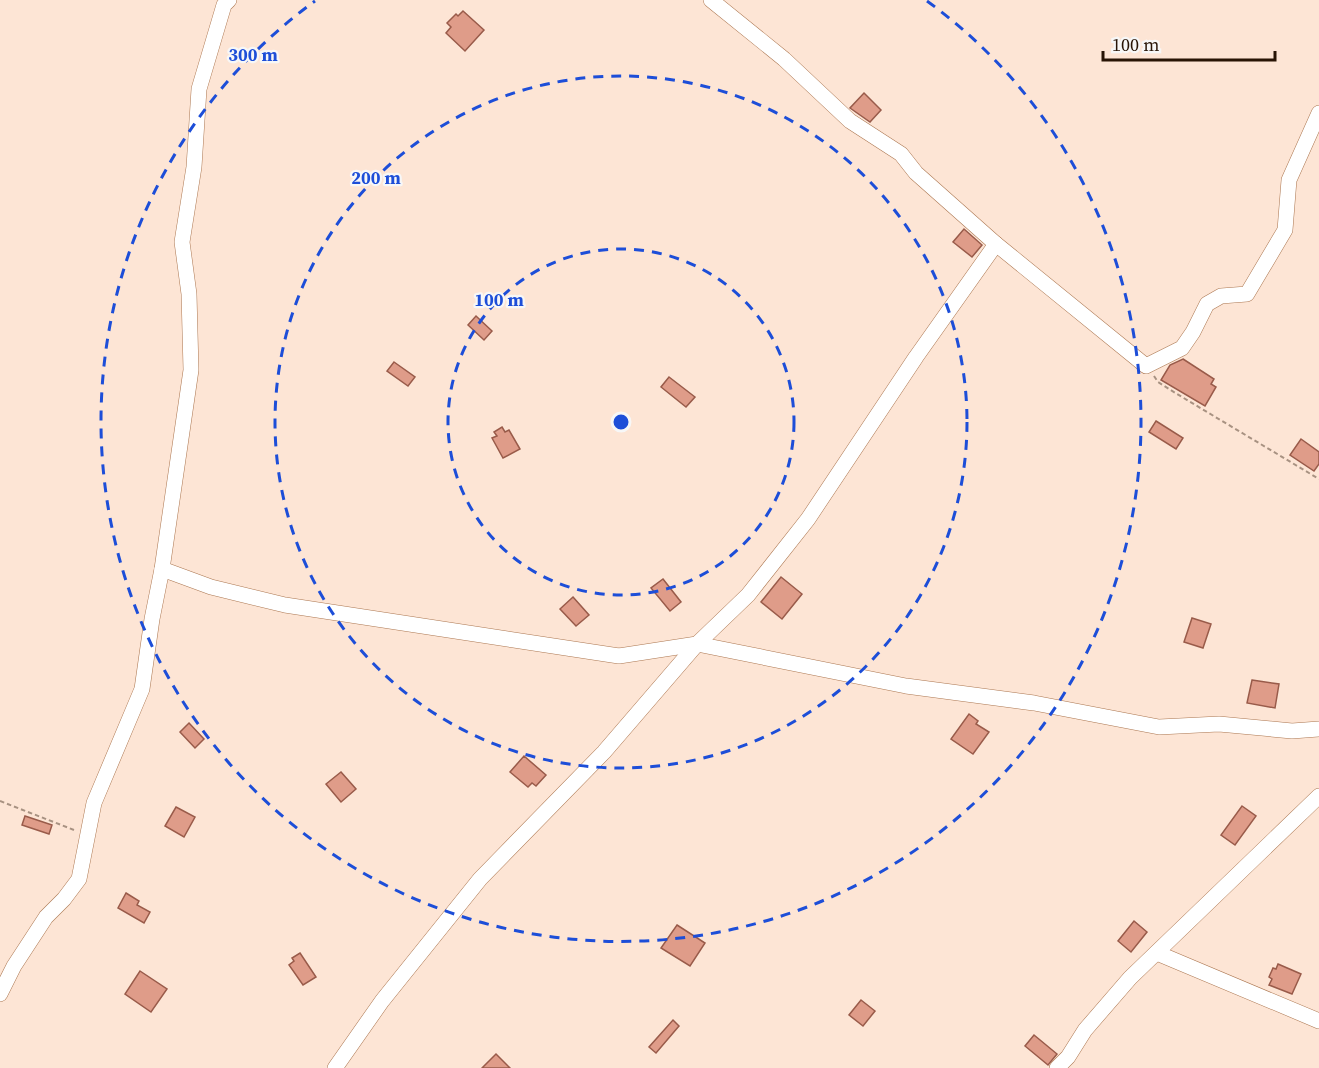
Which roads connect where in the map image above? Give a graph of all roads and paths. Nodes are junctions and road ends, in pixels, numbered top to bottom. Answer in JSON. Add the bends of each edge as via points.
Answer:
{"nodes":[{"id":1,"x":229,"y":0,"type":"edge"},
{"id":2,"x":711,"y":0,"type":"edge"},
{"id":3,"x":1319,"y":113,"type":"edge"},
{"id":4,"x":996,"y":244,"type":"junction"},
{"id":5,"x":1146,"y":366,"type":"junction"},
{"id":6,"x":1319,"y":479,"type":"edge"},
{"id":7,"x":162,"y":569,"type":"junction"},
{"id":8,"x":697,"y":644,"type":"junction"},
{"id":9,"x":1319,"y":729,"type":"edge"},
{"id":10,"x":1319,"y":796,"type":"edge"},
{"id":11,"x":0,"y":801,"type":"edge"},
{"id":12,"x":88,"y":835,"type":"junction"},
{"id":13,"x":1157,"y":953,"type":"junction"},
{"id":14,"x":0,"y":994,"type":"edge"},
{"id":15,"x":1319,"y":1021,"type":"edge"},
{"id":16,"x":335,"y":1068,"type":"edge"},
{"id":17,"x":1057,"y":1068,"type":"edge"}],
"edges":[{"from":1,"to":7,"type":"street","via":[[224,4],[199,89],[194,167],[182,242],[189,294],[191,370]]},
{"from":2,"to":4,"type":"street","via":[[784,58],[850,122],[901,154],[916,173]]},
{"from":3,"to":5,"type":"street","via":[[1289,180],[1285,230],[1247,294],[1221,296],[1207,304],[1182,348]]},
{"from":4,"to":5,"type":"street"},
{"from":4,"to":8,"type":"street","via":[[808,519],[748,595]]},
{"from":5,"to":6,"type":"path","via":[[1158,382]]},
{"from":7,"to":8,"type":"street","via":[[211,587],[285,605],[619,656]]},
{"from":7,"to":12,"type":"street","via":[[142,689],[94,803]]},
{"from":8,"to":9,"type":"street","via":[[906,686],[1035,703],[1160,727],[1219,724]]},
{"from":8,"to":16,"type":"street","via":[[604,752],[480,879],[382,1001]]},
{"from":10,"to":13,"type":"street"},
{"from":11,"to":12,"type":"path"},
{"from":12,"to":14,"type":"street","via":[[79,879],[46,917]]},
{"from":13,"to":15,"type":"street"},
{"from":13,"to":17,"type":"street","via":[[1130,978]]}]}
